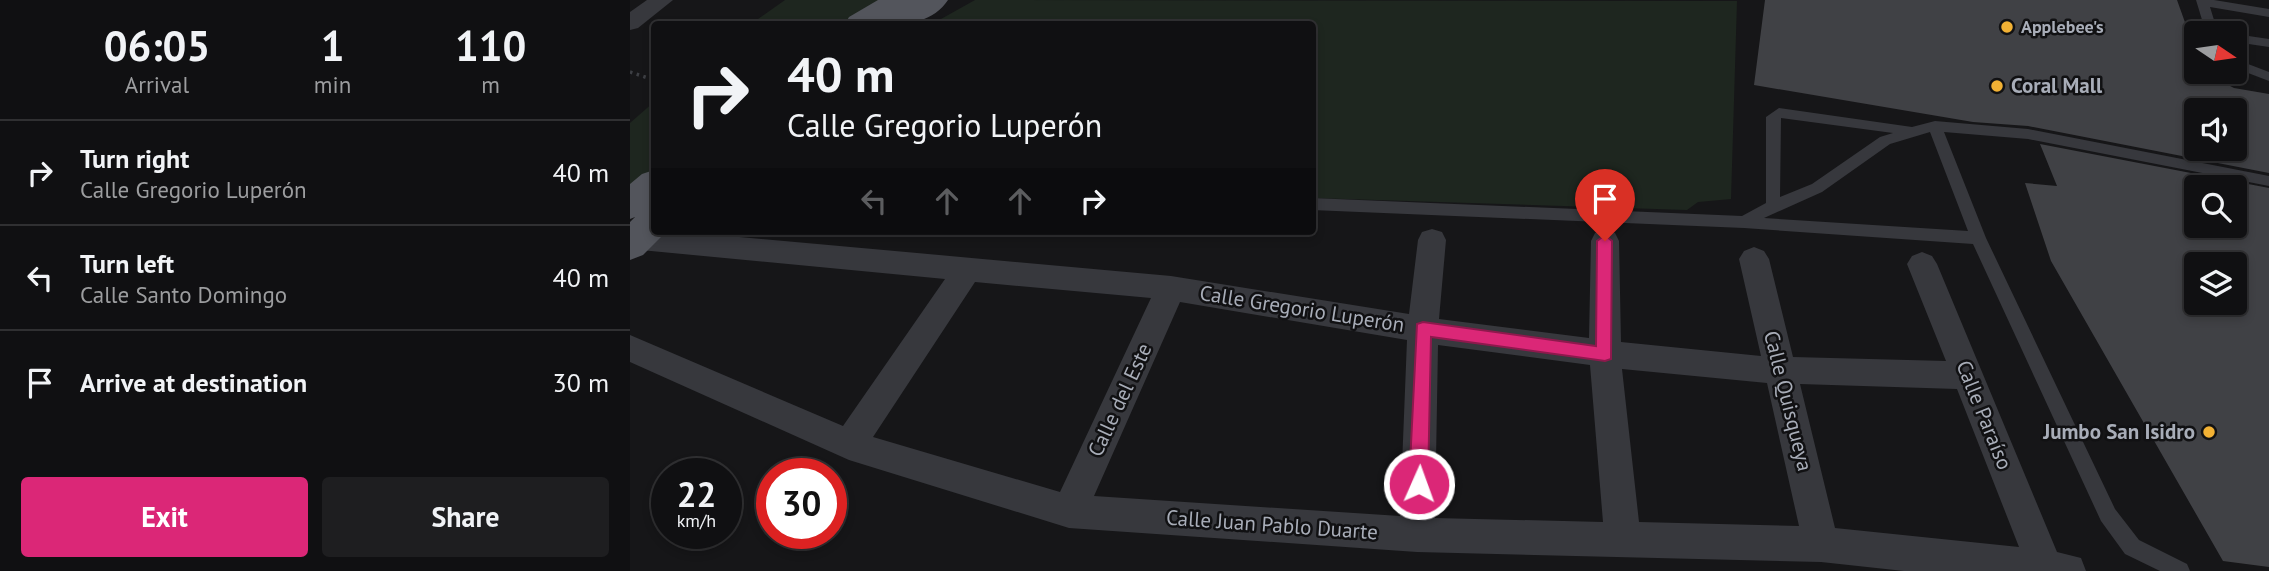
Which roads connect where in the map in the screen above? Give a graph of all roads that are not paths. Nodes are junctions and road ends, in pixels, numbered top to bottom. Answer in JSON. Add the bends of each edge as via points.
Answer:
{"nodes":[{"id":1,"x":662,"y":0,"type":"edge"},
{"id":2,"x":899,"y":0,"type":"edge"},
{"id":3,"x":933,"y":0,"type":"edge"},
{"id":4,"x":2202,"y":1,"type":"edge"},
{"id":5,"x":2269,"y":13,"type":"edge"},
{"id":6,"x":865,"y":21,"type":"edge"},
{"id":7,"x":897,"y":21,"type":"edge"},
{"id":8,"x":2208,"y":21,"type":"edge"},
{"id":9,"x":630,"y":23,"type":"edge"},
{"id":10,"x":2247,"y":40,"type":"edge"},
{"id":11,"x":2269,"y":43,"type":"edge"},
{"id":12,"x":2247,"y":68,"type":"edge"},
{"id":13,"x":2269,"y":77,"type":"edge"},
{"id":14,"x":1934,"y":126,"type":"junction"},
{"id":15,"x":1913,"y":131,"type":"junction"},
{"id":16,"x":2269,"y":181,"type":"edge"},
{"id":17,"x":651,"y":191,"type":"edge"},
{"id":18,"x":1316,"y":204,"type":"edge"},
{"id":19,"x":1773,"y":205,"type":"junction"},
{"id":20,"x":1744,"y":222,"type":"junction"},
{"id":21,"x":636,"y":229,"type":"edge"},
{"id":22,"x":683,"y":235,"type":"edge"},
{"id":23,"x":1978,"y":238,"type":"junction"},
{"id":24,"x":1432,"y":240,"type":"dead end"},
{"id":25,"x":1605,"y":241,"type":"dead end"},
{"id":26,"x":1754,"y":259,"type":"dead end"},
{"id":27,"x":1922,"y":264,"type":"dead end"},
{"id":28,"x":966,"y":271,"type":"junction"},
{"id":29,"x":1171,"y":288,"type":"junction"},
{"id":30,"x":1423,"y":329,"type":"junction"},
{"id":31,"x":630,"y":348,"type":"edge"},
{"id":32,"x":1605,"y":354,"type":"junction"},
{"id":33,"x":1781,"y":371,"type":"junction"},
{"id":34,"x":1967,"y":376,"type":"junction"},
{"id":35,"x":849,"y":445,"type":"junction"},
{"id":36,"x":1069,"y":511,"type":"junction"},
{"id":37,"x":1417,"y":535,"type":"junction"},
{"id":38,"x":1623,"y":540,"type":"junction"},
{"id":39,"x":1821,"y":544,"type":"junction"},
{"id":40,"x":2057,"y":569,"type":"edge"},
{"id":41,"x":2180,"y":571,"type":"edge"}],
"edges":[{"from":1,"to":9,"type":"street"},
{"from":2,"to":6,"type":"main road"},
{"from":3,"to":7,"type":"main road"},
{"from":4,"to":5,"type":"lane"},
{"from":4,"to":8,"type":"lane"},
{"from":10,"to":11,"type":"lane"},
{"from":12,"to":13,"type":"lane"},
{"from":14,"to":15,"type":"lane"},
{"from":14,"to":16,"type":"lane","via":[[2028,134]]},
{"from":14,"to":23,"type":"lane"},
{"from":15,"to":19,"type":"lane","via":[[1885,140],[1818,188]]},
{"from":15,"to":19,"type":"lane","via":[[1779,113],[1773,117]]},
{"from":17,"to":21,"type":"main road"},
{"from":18,"to":20,"type":"lane"},
{"from":19,"to":20,"type":"lane"},
{"from":20,"to":23,"type":"lane"},
{"from":22,"to":28,"type":"street","name":"Calle Gregorio Luperón"},
{"from":23,"to":41,"type":"lane","via":[[2108,515],[2132,547]]},
{"from":24,"to":30,"type":"street"},
{"from":25,"to":32,"type":"street"},
{"from":26,"to":33,"type":"street","name":"Calle Quisqueya"},
{"from":27,"to":34,"type":"street","name":"Calle Paraíso"},
{"from":28,"to":29,"type":"street","name":"Calle Gregorio Luperón"},
{"from":28,"to":35,"type":"street"},
{"from":29,"to":30,"type":"street","name":"Calle Gregorio Luperón"},
{"from":29,"to":36,"type":"street","name":"Calle del Este"},
{"from":30,"to":32,"type":"street","name":"Calle Gregorio Luperón"},
{"from":30,"to":37,"type":"street"},
{"from":31,"to":35,"type":"street","name":"Calle Juan Pablo Duarte"},
{"from":32,"to":33,"type":"street","name":"Calle Gregorio Luperón"},
{"from":32,"to":38,"type":"street"},
{"from":33,"to":34,"type":"street","name":"Calle Gregorio Luperón"},
{"from":33,"to":39,"type":"street","name":"Calle Quisqueya"},
{"from":34,"to":40,"type":"street","name":"Calle Paraíso"},
{"from":35,"to":36,"type":"street","name":"Calle Juan Pablo Duarte"},
{"from":36,"to":37,"type":"street","name":"Calle Juan Pablo Duarte"},
{"from":37,"to":38,"type":"street","name":"Calle Juan Pablo Duarte"},
{"from":38,"to":39,"type":"street","name":"Calle Juan Pablo Duarte"},
{"from":39,"to":40,"type":"street","name":"Calle Juan Pablo Duarte"}]}
